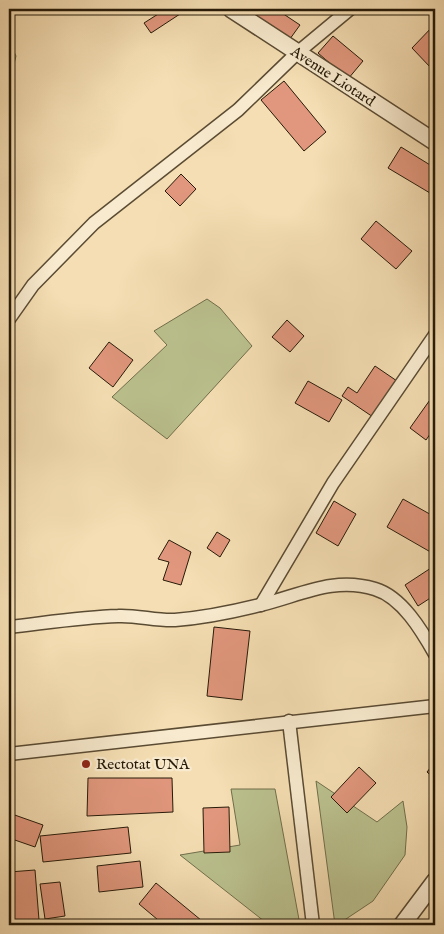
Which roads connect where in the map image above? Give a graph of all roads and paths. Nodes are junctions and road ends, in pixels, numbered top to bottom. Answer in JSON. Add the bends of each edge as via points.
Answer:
{"nodes":[{"id":1,"x":231,"y":9,"type":"edge"},
{"id":2,"x":350,"y":9,"type":"edge"},
{"id":3,"x":297,"y":53,"type":"junction"},
{"id":4,"x":435,"y":142,"type":"edge"},
{"id":5,"x":9,"y":318,"type":"edge"},
{"id":6,"x":435,"y":335,"type":"edge"},
{"id":7,"x":261,"y":605,"type":"junction"},
{"id":8,"x":9,"y":627,"type":"edge"},
{"id":9,"x":435,"y":654,"type":"edge"},
{"id":10,"x":435,"y":706,"type":"edge"},
{"id":11,"x":289,"y":721,"type":"junction"},
{"id":12,"x":9,"y":754,"type":"edge"},
{"id":13,"x":435,"y":881,"type":"edge"},
{"id":14,"x":313,"y":925,"type":"edge"},
{"id":15,"x":402,"y":925,"type":"edge"}],
"edges":[{"from":1,"to":3,"type":"street","name":"Avenue Liotard"},
{"from":2,"to":3,"type":"street"},
{"from":3,"to":4,"type":"street","name":"Avenue Liotard"},
{"from":3,"to":5,"type":"street","via":[[238,110],[94,223],[33,285]]},
{"from":6,"to":7,"type":"street","via":[[333,483]]},
{"from":7,"to":8,"type":"street","via":[[174,620],[119,616]]},
{"from":7,"to":9,"type":"street","via":[[334,585],[376,589],[400,605],[424,634]]},
{"from":10,"to":11,"type":"street"},
{"from":11,"to":12,"type":"street"},
{"from":11,"to":14,"type":"street"},
{"from":13,"to":15,"type":"street"}]}
